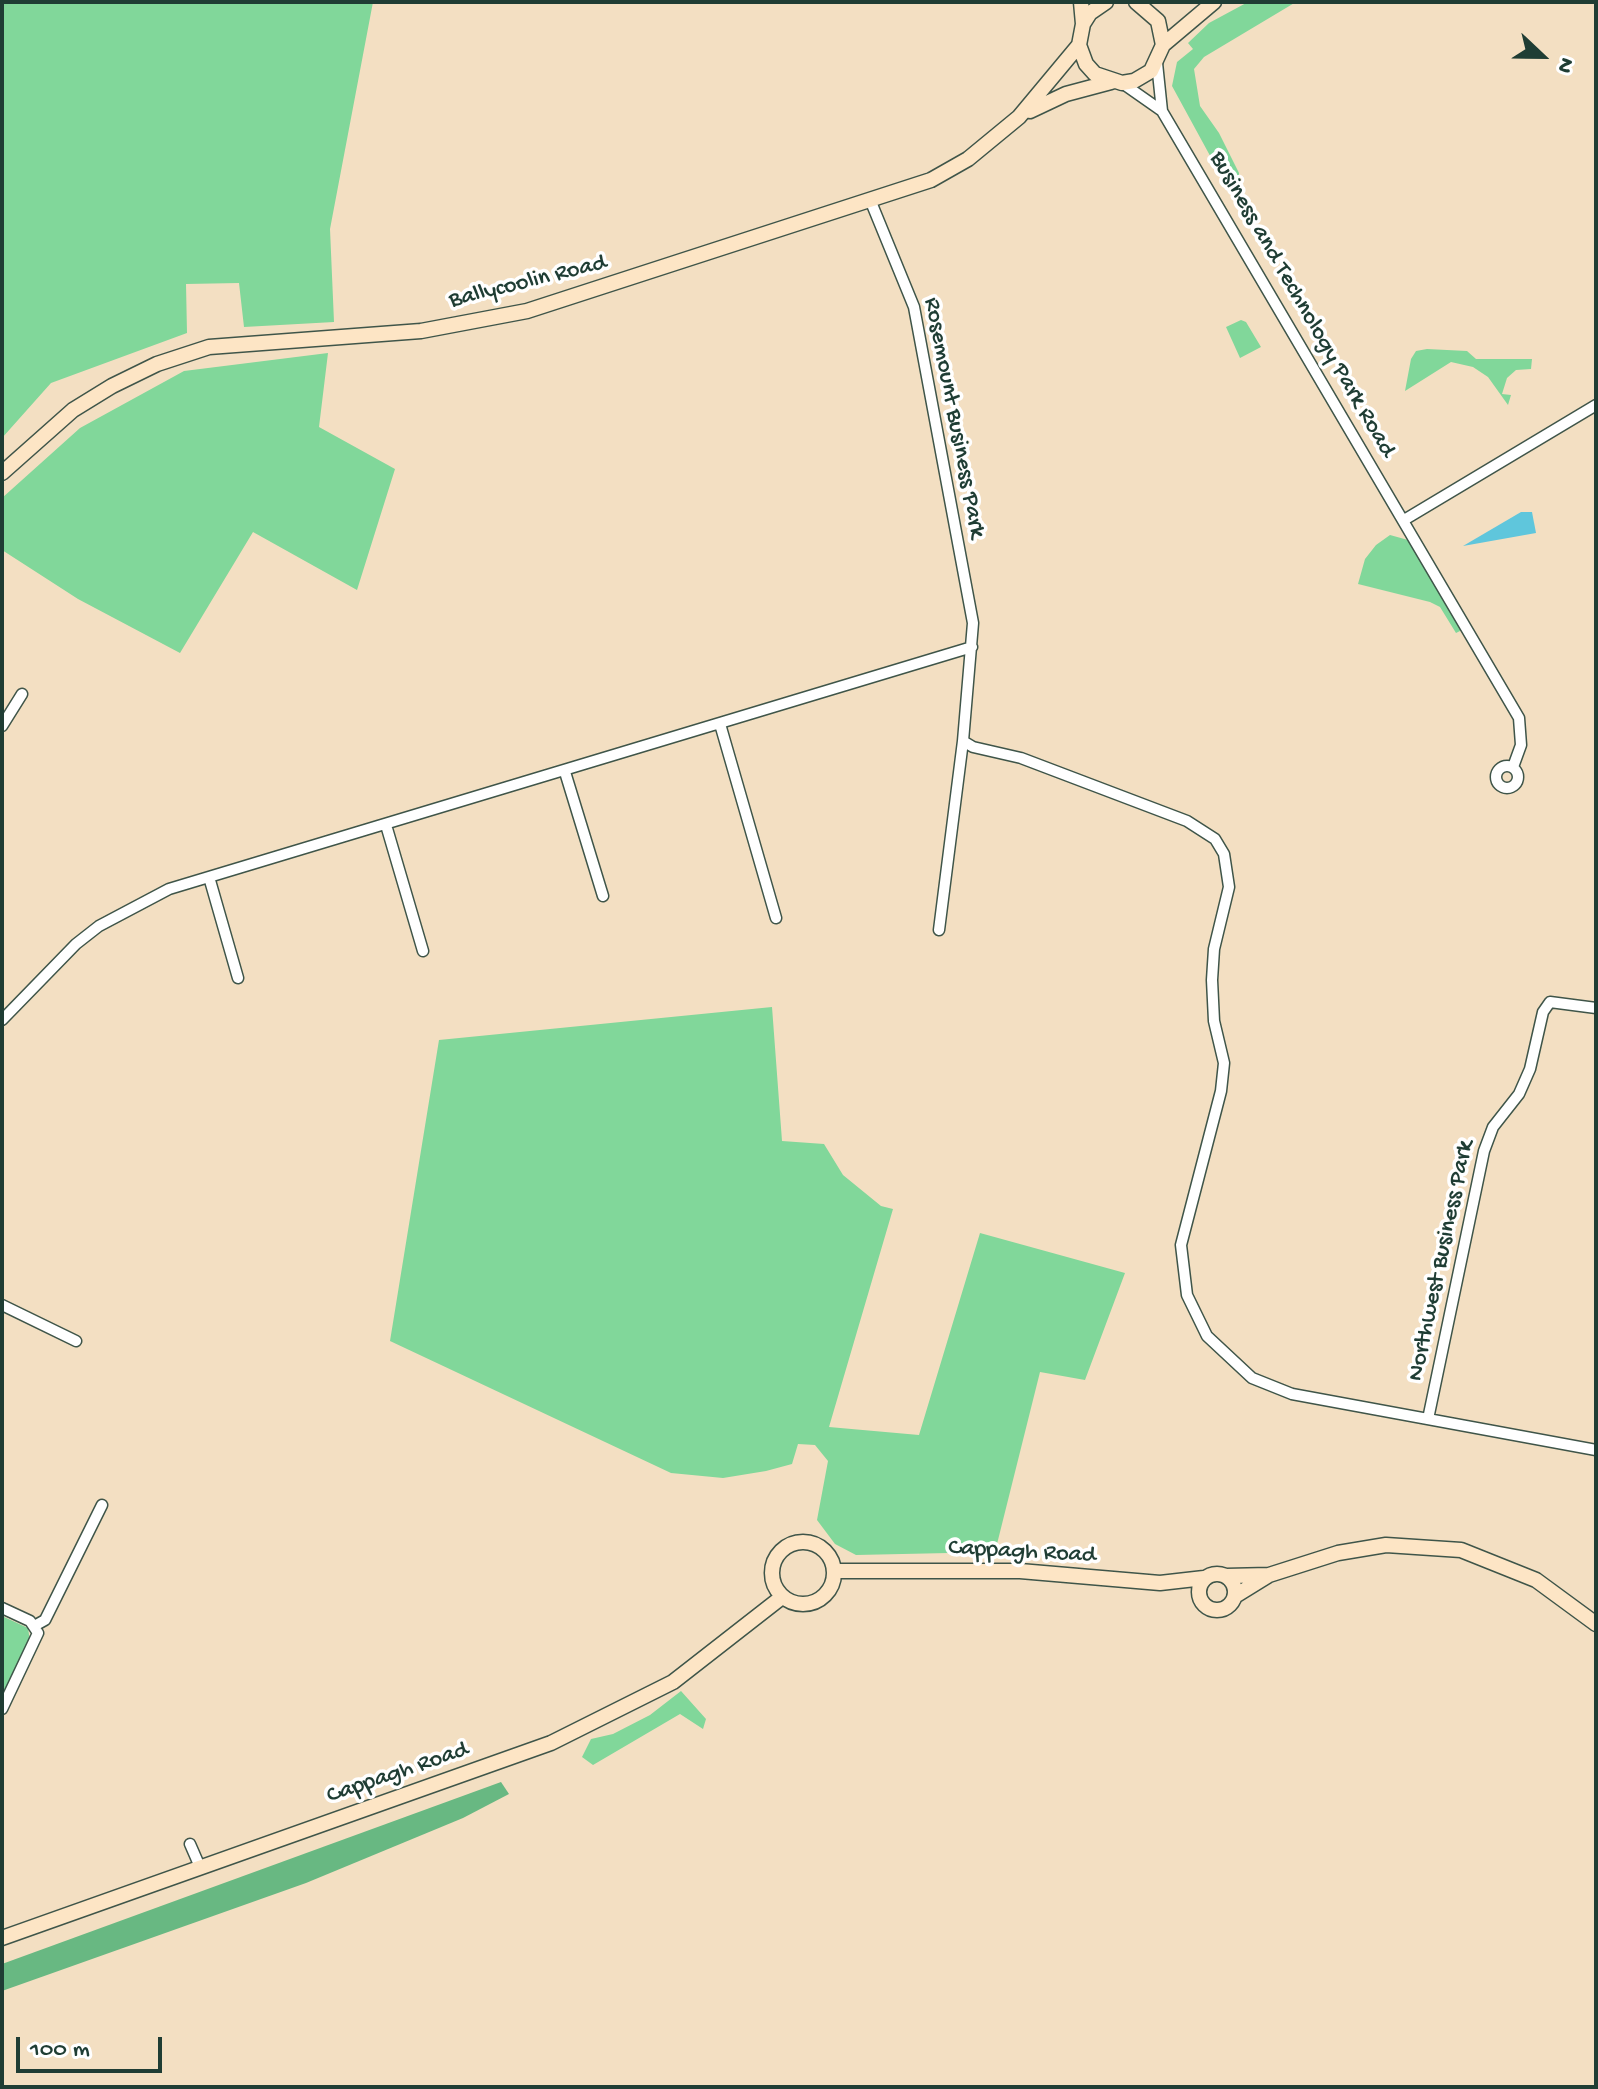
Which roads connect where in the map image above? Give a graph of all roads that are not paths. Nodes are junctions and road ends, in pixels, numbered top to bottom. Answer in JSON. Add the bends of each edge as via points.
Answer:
{"nodes":[{"id":1,"x":1081,"y":2,"type":"edge"},
{"id":2,"x":1106,"y":2,"type":"edge"},
{"id":3,"x":1138,"y":2,"type":"edge"},
{"id":4,"x":1148,"y":2,"type":"edge"},
{"id":5,"x":1214,"y":2,"type":"edge"},
{"id":6,"x":1083,"y":24,"type":"junction"},
{"id":7,"x":1079,"y":45,"type":"junction"},
{"id":8,"x":1163,"y":45,"type":"junction"},
{"id":9,"x":1157,"y":63,"type":"junction"},
{"id":10,"x":1116,"y":83,"type":"junction"},
{"id":11,"x":1162,"y":111,"type":"junction"},
{"id":12,"x":1019,"y":117,"type":"junction"},
{"id":13,"x":871,"y":202,"type":"junction"},
{"id":14,"x":1596,"y":405,"type":"edge"},
{"id":15,"x":2,"y":473,"type":"edge"},
{"id":16,"x":1404,"y":520,"type":"junction"},
{"id":17,"x":972,"y":647,"type":"junction"},
{"id":18,"x":22,"y":694,"type":"dead end"},
{"id":19,"x":720,"y":724,"type":"junction"},
{"id":20,"x":2,"y":726,"type":"edge"},
{"id":21,"x":963,"y":741,"type":"junction"},
{"id":22,"x":1513,"y":767,"type":"dead end"},
{"id":23,"x":565,"y":772,"type":"junction"},
{"id":24,"x":386,"y":825,"type":"junction"},
{"id":25,"x":209,"y":877,"type":"junction"},
{"id":26,"x":603,"y":896,"type":"dead end"},
{"id":27,"x":776,"y":918,"type":"dead end"},
{"id":28,"x":939,"y":930,"type":"dead end"},
{"id":29,"x":423,"y":951,"type":"dead end"},
{"id":30,"x":238,"y":978,"type":"dead end"},
{"id":31,"x":1596,"y":1008,"type":"edge"},
{"id":32,"x":2,"y":1020,"type":"edge"},
{"id":33,"x":2,"y":1305,"type":"edge"},
{"id":34,"x":76,"y":1341,"type":"dead end"},
{"id":35,"x":1428,"y":1419,"type":"junction"},
{"id":36,"x":1596,"y":1450,"type":"edge"},
{"id":37,"x":102,"y":1505,"type":"dead end"},
{"id":38,"x":834,"y":1571,"type":"junction"},
{"id":39,"x":1269,"y":1575,"type":"junction"},
{"id":40,"x":1226,"y":1576,"type":"junction"},
{"id":41,"x":1204,"y":1578,"type":"junction"},
{"id":42,"x":1160,"y":1583,"type":"junction"},
{"id":43,"x":1235,"y":1596,"type":"junction"},
{"id":44,"x":782,"y":1597,"type":"junction"},
{"id":45,"x":1200,"y":1598,"type":"junction"},
{"id":46,"x":2,"y":1608,"type":"edge"},
{"id":47,"x":1596,"y":1624,"type":"edge"},
{"id":48,"x":36,"y":1625,"type":"junction"},
{"id":49,"x":2,"y":1709,"type":"edge"},
{"id":50,"x":190,"y":1844,"type":"dead end"},
{"id":51,"x":200,"y":1867,"type":"junction"},
{"id":52,"x":2,"y":1938,"type":"edge"}],
"edges":[{"from":1,"to":6,"type":"street"},
{"from":2,"to":6,"type":"street"},
{"from":3,"to":4,"type":"street"},
{"from":3,"to":8,"type":"street","via":[[1158,21]]},
{"from":5,"to":8,"type":"street"},
{"from":6,"to":7,"type":"street"},
{"from":7,"to":10,"type":"street","via":[[1086,64]]},
{"from":7,"to":12,"type":"street","name":"Ballycoolin Road"},
{"from":8,"to":9,"type":"street"},
{"from":9,"to":10,"type":"street","name":"Ballycoolin Road","via":[[1142,77]]},
{"from":9,"to":11,"type":"street","name":"Business and Technology Park Road"},
{"from":10,"to":11,"type":"street","name":"Business and Technology Park Road"},
{"from":10,"to":12,"type":"street","name":"Ballycoolin Road","via":[[1066,94]]},
{"from":11,"to":16,"type":"street","name":"Business and Technology Park Road"},
{"from":12,"to":13,"type":"street","name":"Ballycoolin Road","via":[[951,170]]},
{"from":13,"to":15,"type":"street","name":"Ballycoolin Road","via":[[489,320],[421,331],[209,347],[157,364],[99,394],[73,410]]},
{"from":13,"to":17,"type":"street","name":"Rosemount Business Park","via":[[914,307],[973,623]]},
{"from":14,"to":16,"type":"street"},
{"from":16,"to":22,"type":"street","name":"Business and Technology Park Road","via":[[1519,718],[1521,745]]},
{"from":17,"to":19,"type":"street"},
{"from":17,"to":21,"type":"street","name":"Rosemount Business Park"},
{"from":18,"to":20,"type":"street"},
{"from":19,"to":23,"type":"street"},
{"from":19,"to":27,"type":"street"},
{"from":21,"to":28,"type":"street","name":"Rosemount Business Park"},
{"from":21,"to":35,"type":"street","via":[[1187,821],[1215,839],[1229,869],[1212,980],[1224,1063],[1221,1091],[1183,1224],[1187,1295],[1207,1336],[1252,1378],[1292,1394]]},
{"from":23,"to":24,"type":"street"},
{"from":23,"to":26,"type":"street"},
{"from":24,"to":25,"type":"street"},
{"from":24,"to":29,"type":"street"},
{"from":25,"to":30,"type":"street"},
{"from":25,"to":32,"type":"street","via":[[144,900],[99,926]]},
{"from":31,"to":35,"type":"street","name":"Northwest Business Park","via":[[1550,1002],[1519,1094],[1493,1127]]},
{"from":33,"to":34,"type":"street"},
{"from":35,"to":36,"type":"street","name":"Northwest Business Park"},
{"from":37,"to":48,"type":"street","via":[[45,1620]]},
{"from":38,"to":42,"type":"street","name":"Cappagh Road","via":[[1020,1571]]},
{"from":38,"to":44,"type":"street","via":[[821,1599],[801,1605]]},
{"from":38,"to":44,"type":"street","via":[[829,1555],[813,1543],[785,1547],[771,1575]]},
{"from":39,"to":40,"type":"street","name":"Cappagh Road"},
{"from":39,"to":43,"type":"street","name":"Cappagh Road"},
{"from":39,"to":47,"type":"street","name":"Cappagh Road","via":[[1338,1553],[1386,1545],[1461,1550],[1536,1580]]},
{"from":40,"to":41,"type":"street","name":"Cappagh Road"},
{"from":40,"to":43,"type":"street"},
{"from":41,"to":42,"type":"street","name":"Cappagh Road"},
{"from":41,"to":45,"type":"street"},
{"from":42,"to":45,"type":"street","name":"Cappagh Road"},
{"from":43,"to":45,"type":"street","name":"Cappagh Road","via":[[1220,1610],[1208,1608]]},
{"from":44,"to":51,"type":"street","name":"Cappagh Road","via":[[673,1682],[551,1743]]},
{"from":46,"to":48,"type":"street"},
{"from":48,"to":49,"type":"street","via":[[36,1639]]},
{"from":50,"to":51,"type":"street"},
{"from":51,"to":52,"type":"street","name":"Cappagh Road"}]}
